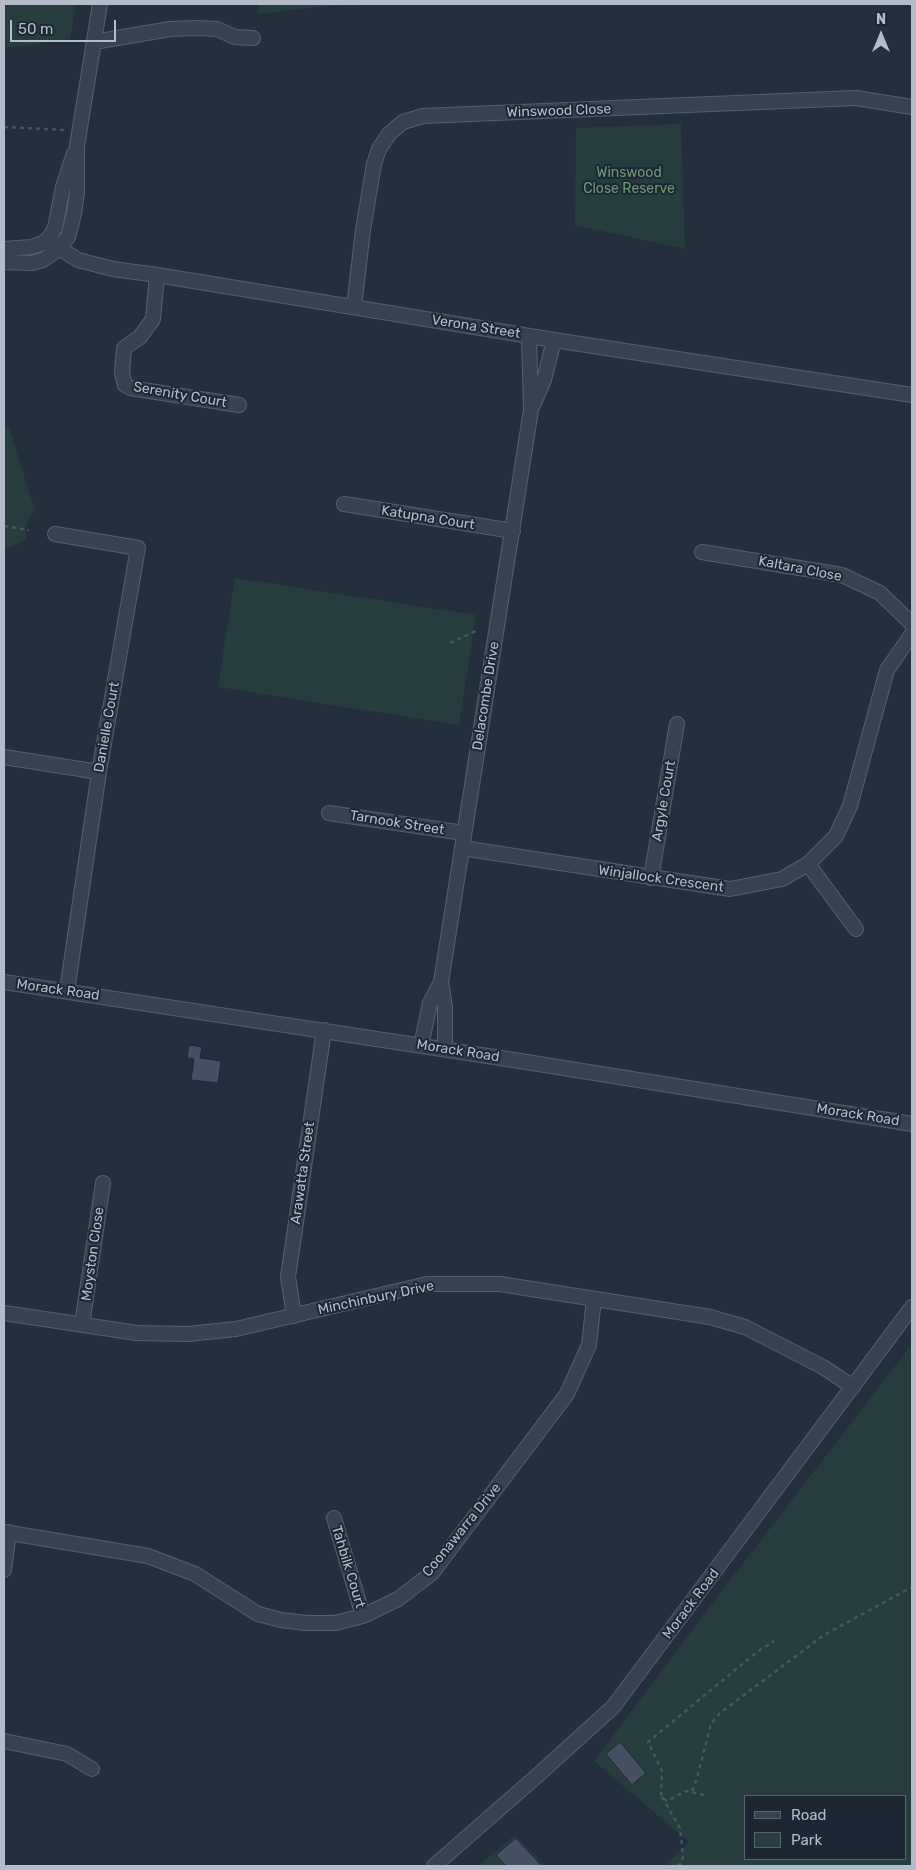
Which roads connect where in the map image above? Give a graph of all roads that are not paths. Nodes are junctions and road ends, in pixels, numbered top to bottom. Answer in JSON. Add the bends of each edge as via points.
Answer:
{"nodes":[{"id":1,"x":100,"y":4,"type":"edge"},
{"id":2,"x":253,"y":38,"type":"dead end"},
{"id":3,"x":94,"y":42,"type":"junction"},
{"id":4,"x":912,"y":107,"type":"edge"},
{"id":5,"x":54,"y":243,"type":"junction"},
{"id":6,"x":4,"y":248,"type":"edge"},
{"id":7,"x":4,"y":262,"type":"edge"},
{"id":8,"x":158,"y":275,"type":"junction"},
{"id":9,"x":354,"y":307,"type":"junction"},
{"id":10,"x":529,"y":336,"type":"junction"},
{"id":11,"x":554,"y":340,"type":"junction"},
{"id":12,"x":912,"y":395,"type":"edge"},
{"id":13,"x":239,"y":405,"type":"dead end"},
{"id":14,"x":531,"y":410,"type":"junction"},
{"id":15,"x":344,"y":504,"type":"dead end"},
{"id":16,"x":512,"y":531,"type":"junction"},
{"id":17,"x":55,"y":534,"type":"dead end"},
{"id":18,"x":702,"y":552,"type":"dead end"},
{"id":19,"x":912,"y":624,"type":"edge"},
{"id":20,"x":912,"y":634,"type":"edge"},
{"id":21,"x":677,"y":724,"type":"dead end"},
{"id":22,"x":4,"y":757,"type":"edge"},
{"id":23,"x":99,"y":772,"type":"junction"},
{"id":24,"x":330,"y":813,"type":"dead end"},
{"id":25,"x":464,"y":833,"type":"junction"},
{"id":26,"x":462,"y":848,"type":"junction"},
{"id":27,"x":808,"y":864,"type":"junction"},
{"id":28,"x":652,"y":878,"type":"junction"},
{"id":29,"x":856,"y":929,"type":"dead end"},
{"id":30,"x":4,"y":982,"type":"edge"},
{"id":31,"x":441,"y":982,"type":"junction"},
{"id":32,"x":67,"y":991,"type":"junction"},
{"id":33,"x":324,"y":1030,"type":"junction"},
{"id":34,"x":421,"y":1046,"type":"junction"},
{"id":35,"x":445,"y":1049,"type":"junction"},
{"id":36,"x":912,"y":1124,"type":"edge"},
{"id":37,"x":104,"y":1183,"type":"dead end"},
{"id":38,"x":594,"y":1299,"type":"junction"},
{"id":39,"x":912,"y":1308,"type":"edge"},
{"id":40,"x":4,"y":1313,"type":"edge"},
{"id":41,"x":294,"y":1316,"type":"junction"},
{"id":42,"x":82,"y":1325,"type":"junction"},
{"id":43,"x":853,"y":1388,"type":"junction"},
{"id":44,"x":334,"y":1518,"type":"dead end"},
{"id":45,"x":6,"y":1532,"type":"edge"},
{"id":46,"x":4,"y":1570,"type":"edge"},
{"id":47,"x":363,"y":1616,"type":"junction"},
{"id":48,"x":4,"y":1741,"type":"edge"},
{"id":49,"x":92,"y":1769,"type":"dead end"},
{"id":50,"x":434,"y":1866,"type":"edge"}],
"edges":[{"from":1,"to":3,"type":"street"},
{"from":2,"to":3,"type":"street","via":[[198,28]]},
{"from":3,"to":5,"type":"street","via":[[77,146],[63,187]]},
{"from":4,"to":9,"type":"street","name":"Winswood Close","via":[[856,98],[423,116],[403,122],[379,148],[374,164]]},
{"from":5,"to":6,"type":"street"},
{"from":5,"to":7,"type":"street","via":[[43,260]]},
{"from":5,"to":8,"type":"street","name":"Verona Street","via":[[78,260]]},
{"from":8,"to":9,"type":"street","name":"Verona Street"},
{"from":8,"to":13,"type":"street","name":"Serenity Court","via":[[153,319],[140,337],[124,348],[122,373],[125,385]]},
{"from":9,"to":10,"type":"street","name":"Verona Street"},
{"from":10,"to":11,"type":"street","name":"Verona Street"},
{"from":10,"to":14,"type":"street","name":"Delacombe Drive"},
{"from":11,"to":12,"type":"street","name":"Verona Street"},
{"from":11,"to":14,"type":"street","name":"Delacombe Drive","via":[[544,380]]},
{"from":14,"to":16,"type":"street","name":"Delacombe Drive"},
{"from":15,"to":16,"type":"street","name":"Katupna Court"},
{"from":16,"to":25,"type":"street","name":"Delacombe Drive"},
{"from":17,"to":23,"type":"street","name":"Danielle Court","via":[[138,548]]},
{"from":18,"to":19,"type":"street","name":"Kaltara Close","via":[[842,575],[880,593]]},
{"from":20,"to":27,"type":"street","name":"Winjallock Crescent","via":[[887,670],[850,806],[836,836]]},
{"from":21,"to":28,"type":"street","name":"Argyle Court"},
{"from":22,"to":23,"type":"street"},
{"from":23,"to":32,"type":"street","name":"Danielle Court"},
{"from":24,"to":25,"type":"street","name":"Tarnook Street"},
{"from":25,"to":26,"type":"street","name":"Delacombe Drive"},
{"from":26,"to":28,"type":"street","name":"Winjallock Crescent"},
{"from":26,"to":31,"type":"street","name":"Delacombe Drive"},
{"from":27,"to":28,"type":"street","name":"Winjallock Crescent","via":[[782,879],[730,889]]},
{"from":27,"to":29,"type":"street"},
{"from":30,"to":32,"type":"street","name":"Morack Road"},
{"from":31,"to":34,"type":"street","name":"Delacombe Drive","via":[[430,1003]]},
{"from":31,"to":35,"type":"street","name":"Delacombe Drive","via":[[445,1006]]},
{"from":32,"to":33,"type":"street","name":"Morack Road"},
{"from":33,"to":34,"type":"street","name":"Morack Road"},
{"from":33,"to":41,"type":"street","name":"Arawatta Street","via":[[288,1276]]},
{"from":34,"to":35,"type":"street","name":"Morack Road"},
{"from":35,"to":36,"type":"street","name":"Morack Road"},
{"from":37,"to":42,"type":"street","name":"Moyston Close"},
{"from":38,"to":41,"type":"street","name":"Minchinbury Drive","via":[[500,1284],[427,1284]]},
{"from":38,"to":43,"type":"street","name":"Minchinbury Drive","via":[[710,1317],[745,1327],[823,1367]]},
{"from":38,"to":47,"type":"street","name":"Coonawarra Drive","via":[[588,1345],[567,1394],[432,1573],[398,1599]]},
{"from":39,"to":43,"type":"street","name":"Morack Road"},
{"from":40,"to":42,"type":"street","name":"Minchinbury Drive"},
{"from":41,"to":42,"type":"street","name":"Minchinbury Drive","via":[[236,1329],[188,1334],[137,1333]]},
{"from":43,"to":50,"type":"street","name":"Morack Road","via":[[613,1707]]},
{"from":44,"to":47,"type":"street","name":"Tahbilk Court"},
{"from":45,"to":46,"type":"street"},
{"from":45,"to":47,"type":"street","name":"Coonawarra Drive","via":[[148,1556],[195,1574],[258,1614],[281,1620],[335,1623]]},
{"from":48,"to":49,"type":"street","via":[[67,1754]]}]}
